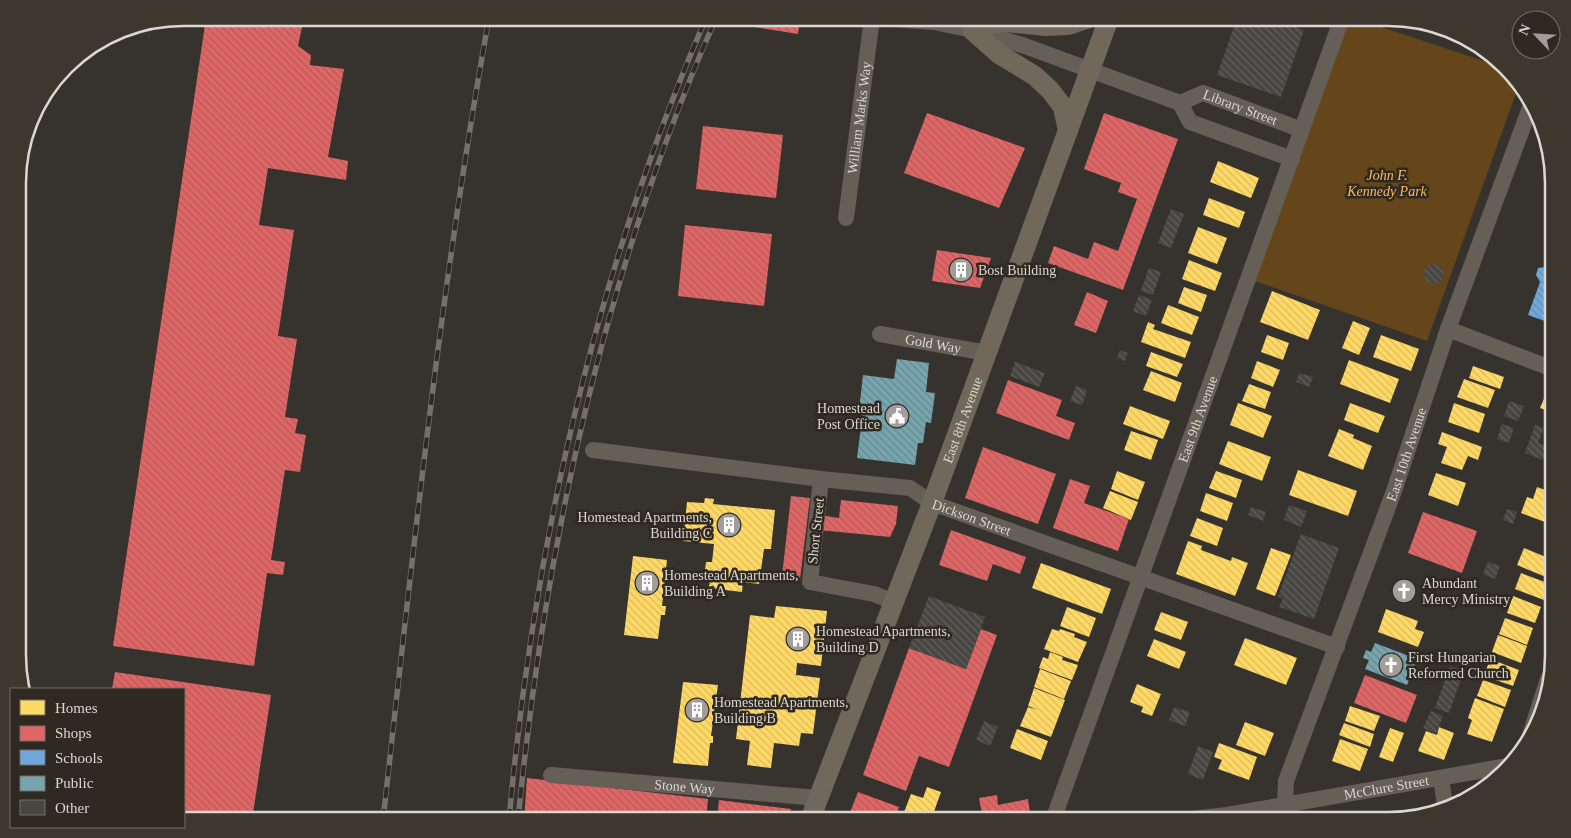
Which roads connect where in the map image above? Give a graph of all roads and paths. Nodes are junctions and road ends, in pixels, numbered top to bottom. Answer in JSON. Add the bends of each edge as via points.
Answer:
{"nodes":[{"id":1,"x":871,"y":26,"type":"edge"},
{"id":2,"x":953,"y":26,"type":"edge"},
{"id":3,"x":985,"y":26,"type":"edge"},
{"id":4,"x":1106,"y":26,"type":"edge"},
{"id":5,"x":1339,"y":26,"type":"edge"},
{"id":6,"x":972,"y":30,"type":"junction"},
{"id":7,"x":1090,"y":70,"type":"junction"},
{"id":8,"x":1180,"y":103,"type":"junction"},
{"id":9,"x":1528,"y":113,"type":"edge"},
{"id":10,"x":1302,"y":130,"type":"junction"},
{"id":11,"x":1068,"y":131,"type":"junction"},
{"id":12,"x":1292,"y":159,"type":"junction"},
{"id":13,"x":846,"y":218,"type":"dead end"},
{"id":14,"x":1448,"y":329,"type":"junction"},
{"id":15,"x":880,"y":334,"type":"dead end"},
{"id":16,"x":987,"y":352,"type":"junction"},
{"id":17,"x":1545,"y":366,"type":"edge"},
{"id":18,"x":593,"y":450,"type":"dead end"},
{"id":19,"x":822,"y":479,"type":"junction"},
{"id":20,"x":932,"y":503,"type":"junction"},
{"id":21,"x":1140,"y":578,"type":"junction"},
{"id":22,"x":894,"y":602,"type":"junction"},
{"id":23,"x":1337,"y":647,"type":"junction"},
{"id":24,"x":1496,"y":768,"type":"edge"},
{"id":25,"x":551,"y":775,"type":"dead end"},
{"id":26,"x":1441,"y":779,"type":"junction"},
{"id":27,"x":818,"y":798,"type":"junction"},
{"id":28,"x":1444,"y":801,"type":"edge"},
{"id":29,"x":1286,"y":804,"type":"junction"},
{"id":30,"x":813,"y":811,"type":"edge"},
{"id":31,"x":1055,"y":811,"type":"edge"},
{"id":32,"x":1256,"y":811,"type":"edge"}],
"edges":[{"from":1,"to":13,"type":"street","name":"William Marks Way"},
{"from":2,"to":6,"type":"street"},
{"from":3,"to":6,"type":"main road"},
{"from":4,"to":7,"type":"main road","name":"East 8th Avenue"},
{"from":5,"to":10,"type":"street","name":"East 9th Avenue"},
{"from":6,"to":7,"type":"street"},
{"from":6,"to":11,"type":"main road","via":[[999,54],[1035,76],[1050,90],[1063,107]]},
{"from":7,"to":8,"type":"street"},
{"from":7,"to":11,"type":"main road","name":"East 8th Avenue"},
{"from":8,"to":10,"type":"street","name":"Library Street","via":[[1203,93]]},
{"from":8,"to":12,"type":"street","name":"Library Street","via":[[1190,122]]},
{"from":9,"to":14,"type":"street","name":"East 10th Avenue"},
{"from":10,"to":12,"type":"street","name":"East 9th Avenue"},
{"from":11,"to":16,"type":"main road","name":"East 8th Avenue"},
{"from":12,"to":21,"type":"street","name":"East 9th Avenue"},
{"from":14,"to":17,"type":"street"},
{"from":14,"to":23,"type":"street","name":"East 10th Avenue"},
{"from":15,"to":16,"type":"street","name":"Gold Way"},
{"from":16,"to":20,"type":"main road","name":"East 8th Avenue"},
{"from":18,"to":19,"type":"street","name":"Dickson Street"},
{"from":19,"to":20,"type":"street","name":"Dickson Street","via":[[910,488]]},
{"from":19,"to":22,"type":"street","name":"Short Street","via":[[810,582],[874,594]]},
{"from":20,"to":21,"type":"street","name":"Dickson Street"},
{"from":20,"to":22,"type":"main road","name":"East 8th Avenue"},
{"from":21,"to":23,"type":"street","name":"Dickson Street"},
{"from":21,"to":31,"type":"street","name":"East 9th Avenue"},
{"from":22,"to":27,"type":"main road","name":"East 8th Avenue"},
{"from":23,"to":29,"type":"street","name":"East 10th Avenue","via":[[1286,781]]},
{"from":24,"to":26,"type":"street","name":"McClure Street"},
{"from":25,"to":27,"type":"street","name":"Stone Way"},
{"from":26,"to":28,"type":"street"},
{"from":26,"to":29,"type":"street","name":"McClure Street"},
{"from":27,"to":30,"type":"main road","name":"East 8th Avenue"},
{"from":29,"to":32,"type":"street","name":"McClure Street"}]}
